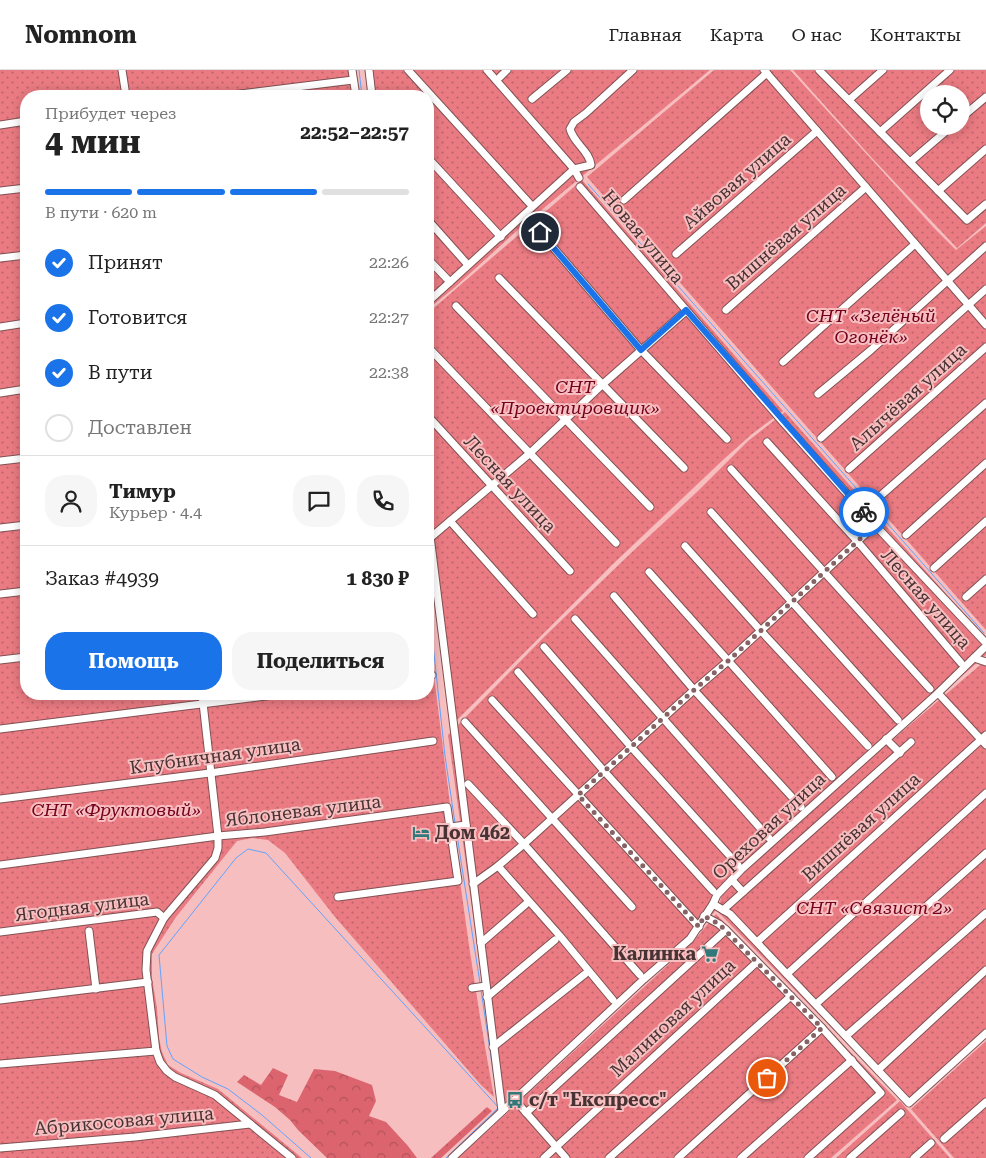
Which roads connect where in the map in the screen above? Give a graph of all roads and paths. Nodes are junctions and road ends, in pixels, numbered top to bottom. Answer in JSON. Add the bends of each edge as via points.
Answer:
{"nodes":[{"id":1,"x":122,"y":70,"type":"edge"},
{"id":2,"x":352,"y":70,"type":"edge"},
{"id":3,"x":369,"y":70,"type":"edge"},
{"id":4,"x":408,"y":70,"type":"edge"},
{"id":5,"x":487,"y":70,"type":"edge"},
{"id":6,"x":507,"y":70,"type":"edge"},
{"id":7,"x":567,"y":70,"type":"edge"},
{"id":8,"x":819,"y":70,"type":"edge"},
{"id":9,"x":883,"y":70,"type":"edge"},
{"id":10,"x":950,"y":70,"type":"edge"},
{"id":11,"x":631,"y":71,"type":"edge"},
{"id":12,"x":765,"y":71,"type":"edge"},
{"id":13,"x":500,"y":77,"type":"dead end"},
{"id":14,"x":354,"y":80,"type":"junction"},
{"id":15,"x":125,"y":90,"type":"edge"},
{"id":16,"x":273,"y":90,"type":"edge"},
{"id":17,"x":355,"y":90,"type":"edge"},
{"id":18,"x":371,"y":90,"type":"edge"},
{"id":19,"x":426,"y":90,"type":"edge"},
{"id":20,"x":986,"y":97,"type":"edge"},
{"id":21,"x":434,"y":99,"type":"edge"},
{"id":22,"x":532,"y":99,"type":"dead end"},
{"id":23,"x":849,"y":100,"type":"junction"},
{"id":24,"x":970,"y":110,"type":"edge"},
{"id":25,"x":20,"y":122,"type":"edge"},
{"id":26,"x":0,"y":125,"type":"edge"},
{"id":27,"x":817,"y":131,"type":"junction"},
{"id":28,"x":880,"y":132,"type":"junction"},
{"id":29,"x":942,"y":135,"type":"edge"},
{"id":30,"x":986,"y":149,"type":"edge"},
{"id":31,"x":910,"y":162,"type":"junction"},
{"id":32,"x":434,"y":164,"type":"edge"},
{"id":33,"x":574,"y":169,"type":"junction"},
{"id":34,"x":579,"y":178,"type":"dead end"},
{"id":35,"x":580,"y":186,"type":"dead end"},
{"id":36,"x":866,"y":187,"type":"junction"},
{"id":37,"x":20,"y":189,"type":"edge"},
{"id":38,"x":938,"y":191,"type":"junction"},
{"id":39,"x":0,"y":192,"type":"edge"},
{"id":40,"x":624,"y":200,"type":"dead end"},
{"id":41,"x":986,"y":204,"type":"edge"},
{"id":42,"x":532,"y":206,"type":"junction"},
{"id":43,"x":434,"y":227,"type":"edge"},
{"id":44,"x":540,"y":232,"type":"dead end"},
{"id":45,"x":501,"y":237,"type":"junction"},
{"id":46,"x":916,"y":244,"type":"junction"},
{"id":47,"x":986,"y":246,"type":"edge"},
{"id":48,"x":676,"y":254,"type":"dead end"},
{"id":49,"x":20,"y":256,"type":"edge"},
{"id":50,"x":0,"y":258,"type":"edge"},
{"id":51,"x":434,"y":265,"type":"edge"},
{"id":52,"x":468,"y":265,"type":"junction"},
{"id":53,"x":499,"y":278,"type":"dead end"},
{"id":54,"x":948,"y":281,"type":"junction"},
{"id":55,"x":450,"y":282,"type":"junction"},
{"id":56,"x":986,"y":289,"type":"edge"},
{"id":57,"x":434,"y":297,"type":"edge"},
{"id":58,"x":968,"y":305,"type":"junction"},
{"id":59,"x":456,"y":306,"type":"dead end"},
{"id":60,"x":686,"y":310,"type":"junction"},
{"id":61,"x":726,"y":310,"type":"dead end"},
{"id":62,"x":20,"y":324,"type":"edge"},
{"id":63,"x":986,"y":325,"type":"edge"},
{"id":64,"x":0,"y":327,"type":"edge"},
{"id":65,"x":986,"y":347,"type":"edge"},
{"id":66,"x":641,"y":350,"type":"junction"},
{"id":67,"x":434,"y":353,"type":"edge"},
{"id":68,"x":783,"y":362,"type":"dead end"},
{"id":69,"x":603,"y":384,"type":"junction"},
{"id":70,"x":20,"y":390,"type":"edge"},
{"id":71,"x":0,"y":393,"type":"edge"},
{"id":72,"x":818,"y":394,"type":"dead end"},
{"id":73,"x":986,"y":402,"type":"edge"},
{"id":74,"x":566,"y":420,"type":"junction"},
{"id":75,"x":434,"y":423,"type":"edge"},
{"id":76,"x":821,"y":438,"type":"dead end"},
{"id":77,"x":727,"y":439,"type":"dead end"},
{"id":78,"x":767,"y":442,"type":"dead end"},
{"id":79,"x":529,"y":454,"type":"junction"},
{"id":80,"x":20,"y":459,"type":"edge"},
{"id":81,"x":0,"y":461,"type":"edge"},
{"id":82,"x":986,"y":463,"type":"edge"},
{"id":83,"x":684,"y":468,"type":"dead end"},
{"id":84,"x":731,"y":469,"type":"dead end"},
{"id":85,"x":849,"y":470,"type":"dead end"},
{"id":86,"x":490,"y":486,"type":"junction"},
{"id":87,"x":878,"y":498,"type":"dead end"},
{"id":88,"x":650,"y":507,"type":"dead end"},
{"id":89,"x":711,"y":512,"type":"dead end"},
{"id":90,"x":450,"y":521,"type":"junction"},
{"id":91,"x":986,"y":521,"type":"edge"},
{"id":92,"x":875,"y":525,"type":"junction"},
{"id":93,"x":20,"y":526,"type":"edge"},
{"id":94,"x":0,"y":528,"type":"edge"},
{"id":95,"x":434,"y":535,"type":"edge"},
{"id":96,"x":906,"y":535,"type":"dead end"},
{"id":97,"x":857,"y":541,"type":"junction"},
{"id":98,"x":616,"y":543,"type":"dead end"},
{"id":99,"x":685,"y":546,"type":"dead end"},
{"id":100,"x":934,"y":568,"type":"dead end"},
{"id":101,"x":570,"y":572,"type":"dead end"},
{"id":102,"x":649,"y":572,"type":"dead end"},
{"id":103,"x":824,"y":573,"type":"junction"},
{"id":104,"x":986,"y":579,"type":"edge"},
{"id":105,"x":434,"y":581,"type":"edge"},
{"id":106,"x":20,"y":593,"type":"edge"},
{"id":107,"x":0,"y":595,"type":"edge"},
{"id":108,"x":614,"y":596,"type":"dead end"},
{"id":109,"x":966,"y":597,"type":"dead end"},
{"id":110,"x":792,"y":602,"type":"junction"},
{"id":111,"x":533,"y":614,"type":"dead end"},
{"id":112,"x":575,"y":619,"type":"dead end"},
{"id":113,"x":761,"y":631,"type":"junction"},
{"id":114,"x":985,"y":644,"type":"edge"},
{"id":115,"x":544,"y":647,"type":"dead end"},
{"id":116,"x":20,"y":658,"type":"edge"},
{"id":117,"x":974,"y":658,"type":"junction"},
{"id":118,"x":0,"y":660,"type":"edge"},
{"id":119,"x":728,"y":661,"type":"junction"},
{"id":120,"x":986,"y":662,"type":"edge"},
{"id":121,"x":961,"y":663,"type":"dead end"},
{"id":122,"x":518,"y":672,"type":"dead end"},
{"id":123,"x":930,"y":689,"type":"dead end"},
{"id":124,"x":694,"y":690,"type":"junction"},
{"id":125,"x":938,"y":693,"type":"junction"},
{"id":126,"x":203,"y":700,"type":"edge"},
{"id":127,"x":235,"y":700,"type":"edge"},
{"id":128,"x":492,"y":700,"type":"dead end"},
{"id":129,"x":203,"y":704,"type":"junction"},
{"id":130,"x":663,"y":718,"type":"junction"},
{"id":131,"x":898,"y":720,"type":"dead end"},
{"id":132,"x":465,"y":722,"type":"dead end"},
{"id":133,"x":0,"y":729,"type":"edge"},
{"id":134,"x":886,"y":739,"type":"junction"},
{"id":135,"x":984,"y":740,"type":"edge"},
{"id":136,"x":433,"y":741,"type":"dead end"},
{"id":137,"x":911,"y":742,"type":"dead end"},
{"id":138,"x":868,"y":746,"type":"dead end"},
{"id":139,"x":632,"y":748,"type":"junction"},
{"id":140,"x":900,"y":754,"type":"junction"},
{"id":141,"x":604,"y":771,"type":"junction"},
{"id":142,"x":210,"y":773,"type":"junction"},
{"id":143,"x":832,"y":777,"type":"dead end"},
{"id":144,"x":468,"y":784,"type":"dead end"},
{"id":145,"x":986,"y":794,"type":"edge"},
{"id":146,"x":578,"y":795,"type":"junction"},
{"id":147,"x":0,"y":799,"type":"edge"},
{"id":148,"x":801,"y":806,"type":"dead end"},
{"id":149,"x":551,"y":818,"type":"junction"},
{"id":150,"x":457,"y":826,"type":"junction"},
{"id":151,"x":218,"y":836,"type":"junction"},
{"id":152,"x":769,"y":838,"type":"dead end"},
{"id":153,"x":524,"y":844,"type":"junction"},
{"id":154,"x":986,"y":853,"type":"edge"},
{"id":155,"x":738,"y":865,"type":"dead end"},
{"id":156,"x":0,"y":866,"type":"edge"},
{"id":157,"x":498,"y":866,"type":"junction"},
{"id":158,"x":732,"y":880,"type":"junction"},
{"id":159,"x":474,"y":884,"type":"junction"},
{"id":160,"x":713,"y":891,"type":"dead end"},
{"id":161,"x":743,"y":892,"type":"junction"},
{"id":162,"x":338,"y":897,"type":"dead end"},
{"id":163,"x":526,"y":904,"type":"dead end"},
{"id":164,"x":713,"y":904,"type":"junction"},
{"id":165,"x":632,"y":907,"type":"dead end"},
{"id":166,"x":724,"y":910,"type":"junction"},
{"id":167,"x":986,"y":913,"type":"edge"},
{"id":168,"x":704,"y":916,"type":"junction"},
{"id":169,"x":164,"y":918,"type":"junction"},
{"id":170,"x":699,"y":927,"type":"junction"},
{"id":171,"x":89,"y":930,"type":"dead end"},
{"id":172,"x":726,"y":930,"type":"junction"},
{"id":173,"x":0,"y":932,"type":"edge"},
{"id":174,"x":555,"y":940,"type":"dead end"},
{"id":175,"x":757,"y":942,"type":"junction"},
{"id":176,"x":481,"y":943,"type":"junction"},
{"id":177,"x":757,"y":962,"type":"junction"},
{"id":178,"x":986,"y":970,"type":"edge"},
{"id":179,"x":585,"y":974,"type":"dead end"},
{"id":180,"x":787,"y":974,"type":"junction"},
{"id":181,"x":640,"y":975,"type":"dead end"},
{"id":182,"x":148,"y":982,"type":"junction"},
{"id":183,"x":96,"y":988,"type":"junction"},
{"id":184,"x":791,"y":996,"type":"junction"},
{"id":185,"x":487,"y":997,"type":"junction"},
{"id":186,"x":0,"y":1000,"type":"edge"},
{"id":187,"x":613,"y":1000,"type":"dead end"},
{"id":188,"x":816,"y":1004,"type":"junction"},
{"id":189,"x":822,"y":1028,"type":"junction"},
{"id":190,"x":986,"y":1033,"type":"edge"},
{"id":191,"x":846,"y":1036,"type":"junction"},
{"id":192,"x":493,"y":1048,"type":"junction"},
{"id":193,"x":156,"y":1051,"type":"junction"},
{"id":194,"x":852,"y":1060,"type":"junction"},
{"id":195,"x":0,"y":1064,"type":"edge"},
{"id":196,"x":878,"y":1070,"type":"junction"},
{"id":197,"x":514,"y":1100,"type":"junction"},
{"id":198,"x":986,"y":1102,"type":"edge"},
{"id":199,"x":502,"y":1111,"type":"junction"},
{"id":200,"x":526,"y":1113,"type":"junction"},
{"id":201,"x":901,"y":1113,"type":"dead end"},
{"id":202,"x":250,"y":1124,"type":"junction"},
{"id":203,"x":944,"y":1139,"type":"dead end"},
{"id":204,"x":931,"y":1143,"type":"dead end"},
{"id":205,"x":556,"y":1147,"type":"junction"},
{"id":206,"x":0,"y":1148,"type":"edge"},
{"id":207,"x":292,"y":1158,"type":"edge"},
{"id":208,"x":452,"y":1158,"type":"edge"},
{"id":209,"x":544,"y":1158,"type":"edge"},
{"id":210,"x":566,"y":1158,"type":"edge"},
{"id":211,"x":609,"y":1158,"type":"edge"},
{"id":212,"x":678,"y":1158,"type":"edge"},
{"id":213,"x":741,"y":1158,"type":"edge"},
{"id":214,"x":808,"y":1158,"type":"edge"},
{"id":215,"x":850,"y":1158,"type":"edge"},
{"id":216,"x":914,"y":1158,"type":"edge"}],
"edges":[{"from":1,"to":15,"type":"street"},
{"from":2,"to":14,"type":"street"},
{"from":3,"to":18,"type":"street"},
{"from":4,"to":19,"type":"street"},
{"from":5,"to":33,"type":"street"},
{"from":6,"to":13,"type":"street"},
{"from":7,"to":22,"type":"street"},
{"from":8,"to":23,"type":"street"},
{"from":9,"to":23,"type":"street"},
{"from":10,"to":28,"type":"street"},
{"from":11,"to":33,"type":"street","via":[[574,122],[570,129],[591,165]]},
{"from":12,"to":27,"type":"street"},
{"from":12,"to":40,"type":"street"},
{"from":14,"to":16,"type":"street"},
{"from":14,"to":17,"type":"street"},
{"from":20,"to":24,"type":"street"},
{"from":21,"to":42,"type":"street"},
{"from":23,"to":28,"type":"street"},
{"from":25,"to":26,"type":"street"},
{"from":27,"to":36,"type":"street"},
{"from":27,"to":48,"type":"street","name":"Айвовая улица"},
{"from":28,"to":31,"type":"street"},
{"from":29,"to":31,"type":"street"},
{"from":30,"to":38,"type":"street"},
{"from":31,"to":38,"type":"street"},
{"from":32,"to":45,"type":"street"},
{"from":33,"to":34,"type":"street"},
{"from":33,"to":42,"type":"street"},
{"from":35,"to":60,"type":"street","name":"Новая улица"},
{"from":36,"to":46,"type":"street"},
{"from":36,"to":61,"type":"street","name":"Вишнёвая улица"},
{"from":37,"to":39,"type":"street"},
{"from":38,"to":41,"type":"street","via":[[967,220]]},
{"from":42,"to":45,"type":"street"},
{"from":43,"to":52,"type":"street"},
{"from":44,"to":66,"type":"street"},
{"from":45,"to":52,"type":"street"},
{"from":46,"to":54,"type":"street"},
{"from":46,"to":68,"type":"street"},
{"from":47,"to":54,"type":"street"},
{"from":49,"to":50,"type":"street"},
{"from":51,"to":55,"type":"street"},
{"from":52,"to":55,"type":"street"},
{"from":53,"to":69,"type":"street"},
{"from":54,"to":58,"type":"street"},
{"from":54,"to":72,"type":"street"},
{"from":55,"to":57,"type":"street"},
{"from":56,"to":58,"type":"street"},
{"from":58,"to":63,"type":"street"},
{"from":58,"to":76,"type":"street"},
{"from":59,"to":74,"type":"street"},
{"from":60,"to":66,"type":"street"},
{"from":60,"to":92,"type":"street","name":"Новая улица"},
{"from":62,"to":64,"type":"street"},
{"from":65,"to":85,"type":"street","name":"Алычёвая улица"},
{"from":66,"to":69,"type":"street"},
{"from":66,"to":77,"type":"street"},
{"from":67,"to":79,"type":"street"},
{"from":69,"to":74,"type":"street"},
{"from":69,"to":83,"type":"street"},
{"from":70,"to":71,"type":"street"},
{"from":73,"to":87,"type":"street"},
{"from":74,"to":79,"type":"street"},
{"from":74,"to":88,"type":"street"},
{"from":75,"to":86,"type":"street","name":"Лесная улица"},
{"from":78,"to":97,"type":"street","name":"Лесная улица"},
{"from":79,"to":86,"type":"street"},
{"from":79,"to":98,"type":"street"},
{"from":80,"to":81,"type":"street"},
{"from":82,"to":96,"type":"street"},
{"from":84,"to":103,"type":"street"},
{"from":86,"to":90,"type":"street"},
{"from":86,"to":101,"type":"street","name":"Лесная улица"},
{"from":89,"to":110,"type":"street"},
{"from":90,"to":95,"type":"street"},
{"from":90,"to":111,"type":"street"},
{"from":91,"to":100,"type":"street"},
{"from":92,"to":97,"type":"street"},
{"from":92,"to":114,"type":"street","name":"Новая улица"},
{"from":93,"to":94,"type":"street"},
{"from":97,"to":103,"type":"street"},
{"from":97,"to":121,"type":"street","name":"Лесная улица"},
{"from":99,"to":113,"type":"street"},
{"from":102,"to":119,"type":"street"},
{"from":103,"to":110,"type":"street"},
{"from":103,"to":123,"type":"street"},
{"from":104,"to":109,"type":"street"},
{"from":105,"to":150,"type":"street"},
{"from":106,"to":107,"type":"street"},
{"from":108,"to":124,"type":"street"},
{"from":110,"to":113,"type":"street"},
{"from":110,"to":131,"type":"street"},
{"from":112,"to":130,"type":"street"},
{"from":113,"to":119,"type":"street"},
{"from":113,"to":138,"type":"street"},
{"from":114,"to":117,"type":"street","name":"Ореховая улица"},
{"from":115,"to":139,"type":"street"},
{"from":116,"to":118,"type":"street"},
{"from":117,"to":120,"type":"street"},
{"from":117,"to":125,"type":"street","name":"Ореховая улица"},
{"from":119,"to":124,"type":"street"},
{"from":119,"to":143,"type":"street"},
{"from":122,"to":141,"type":"street"},
{"from":124,"to":130,"type":"street"},
{"from":124,"to":148,"type":"street"},
{"from":125,"to":134,"type":"street","name":"Ореховая улица"},
{"from":125,"to":135,"type":"street"},
{"from":126,"to":129,"type":"street"},
{"from":127,"to":129,"type":"street"},
{"from":128,"to":146,"type":"street"},
{"from":129,"to":133,"type":"street"},
{"from":129,"to":142,"type":"street"},
{"from":130,"to":139,"type":"street"},
{"from":130,"to":152,"type":"street"},
{"from":132,"to":149,"type":"street"},
{"from":134,"to":140,"type":"street"},
{"from":134,"to":158,"type":"street","name":"Ореховая улица"},
{"from":135,"to":175,"type":"street","name":"Вишнёвая улица"},
{"from":136,"to":142,"type":"street","name":"Клубничная улица"},
{"from":137,"to":140,"type":"street"},
{"from":139,"to":141,"type":"street"},
{"from":139,"to":155,"type":"street"},
{"from":140,"to":161,"type":"street"},
{"from":141,"to":146,"type":"street"},
{"from":141,"to":160,"type":"street"},
{"from":142,"to":147,"type":"street","name":"Клубничная улица"},
{"from":142,"to":151,"type":"street"},
{"from":144,"to":153,"type":"street"},
{"from":145,"to":180,"type":"street"},
{"from":146,"to":149,"type":"street"},
{"from":146,"to":170,"type":"street"},
{"from":149,"to":153,"type":"street"},
{"from":149,"to":165,"type":"street"},
{"from":150,"to":151,"type":"street","name":"Яблоневая улица","via":[[447,808]]},
{"from":150,"to":159,"type":"street"},
{"from":150,"to":162,"type":"street","name":"Яблоневая улица","via":[[458,881]]},
{"from":151,"to":156,"type":"street","name":"Яблоневая улица"},
{"from":151,"to":169,"type":"street","via":[[215,858]]},
{"from":153,"to":157,"type":"street"},
{"from":153,"to":181,"type":"street"},
{"from":154,"to":188,"type":"street"},
{"from":157,"to":159,"type":"street"},
{"from":157,"to":187,"type":"street"},
{"from":158,"to":161,"type":"street"},
{"from":158,"to":164,"type":"street","name":"Ореховая улица"},
{"from":159,"to":176,"type":"street"},
{"from":161,"to":166,"type":"street"},
{"from":163,"to":176,"type":"street"},
{"from":164,"to":166,"type":"street"},
{"from":164,"to":168,"type":"street","name":"Ореховая улица"},
{"from":166,"to":175,"type":"street"},
{"from":167,"to":191,"type":"street"},
{"from":168,"to":170,"type":"street","name":"Ореховая улица"},
{"from":168,"to":172,"type":"street"},
{"from":169,"to":173,"type":"street","name":"Ягодная улица","via":[[157,912]]},
{"from":169,"to":182,"type":"street","via":[[147,951]]},
{"from":170,"to":197,"type":"street","name":"Ореховая улица"},
{"from":171,"to":183,"type":"street"},
{"from":172,"to":177,"type":"street"},
{"from":172,"to":200,"type":"street"},
{"from":174,"to":185,"type":"street"},
{"from":175,"to":180,"type":"street"},
{"from":176,"to":185,"type":"street","via":[[480,987]]},
{"from":177,"to":184,"type":"street"},
{"from":177,"to":205,"type":"street","name":"Малиновая улица"},
{"from":178,"to":196,"type":"street"},
{"from":179,"to":192,"type":"street"},
{"from":180,"to":188,"type":"street"},
{"from":182,"to":183,"type":"street"},
{"from":182,"to":193,"type":"street"},
{"from":183,"to":186,"type":"street"},
{"from":184,"to":189,"type":"street"},
{"from":184,"to":211,"type":"street"},
{"from":185,"to":192,"type":"street"},
{"from":188,"to":191,"type":"street"},
{"from":189,"to":194,"type":"street"},
{"from":189,"to":212,"type":"street"},
{"from":190,"to":196,"type":"street","via":[[909,1103]]},
{"from":191,"to":196,"type":"street"},
{"from":192,"to":199,"type":"street"},
{"from":193,"to":195,"type":"street"},
{"from":193,"to":202,"type":"street","via":[[167,1071],[215,1095]]},
{"from":194,"to":213,"type":"street"},
{"from":194,"to":214,"type":"street","via":[[881,1093]]},
{"from":197,"to":199,"type":"street","name":"Ореховая улица"},
{"from":197,"to":200,"type":"street"},
{"from":198,"to":203,"type":"street"},
{"from":199,"to":208,"type":"street","name":"Ореховая улица"},
{"from":200,"to":205,"type":"street"},
{"from":201,"to":215,"type":"street"},
{"from":202,"to":206,"type":"street","name":"Абрикосовая улица"},
{"from":202,"to":207,"type":"street"},
{"from":204,"to":216,"type":"street"},
{"from":205,"to":209,"type":"street","name":"Малиновая улица"},
{"from":205,"to":210,"type":"street"}]}
